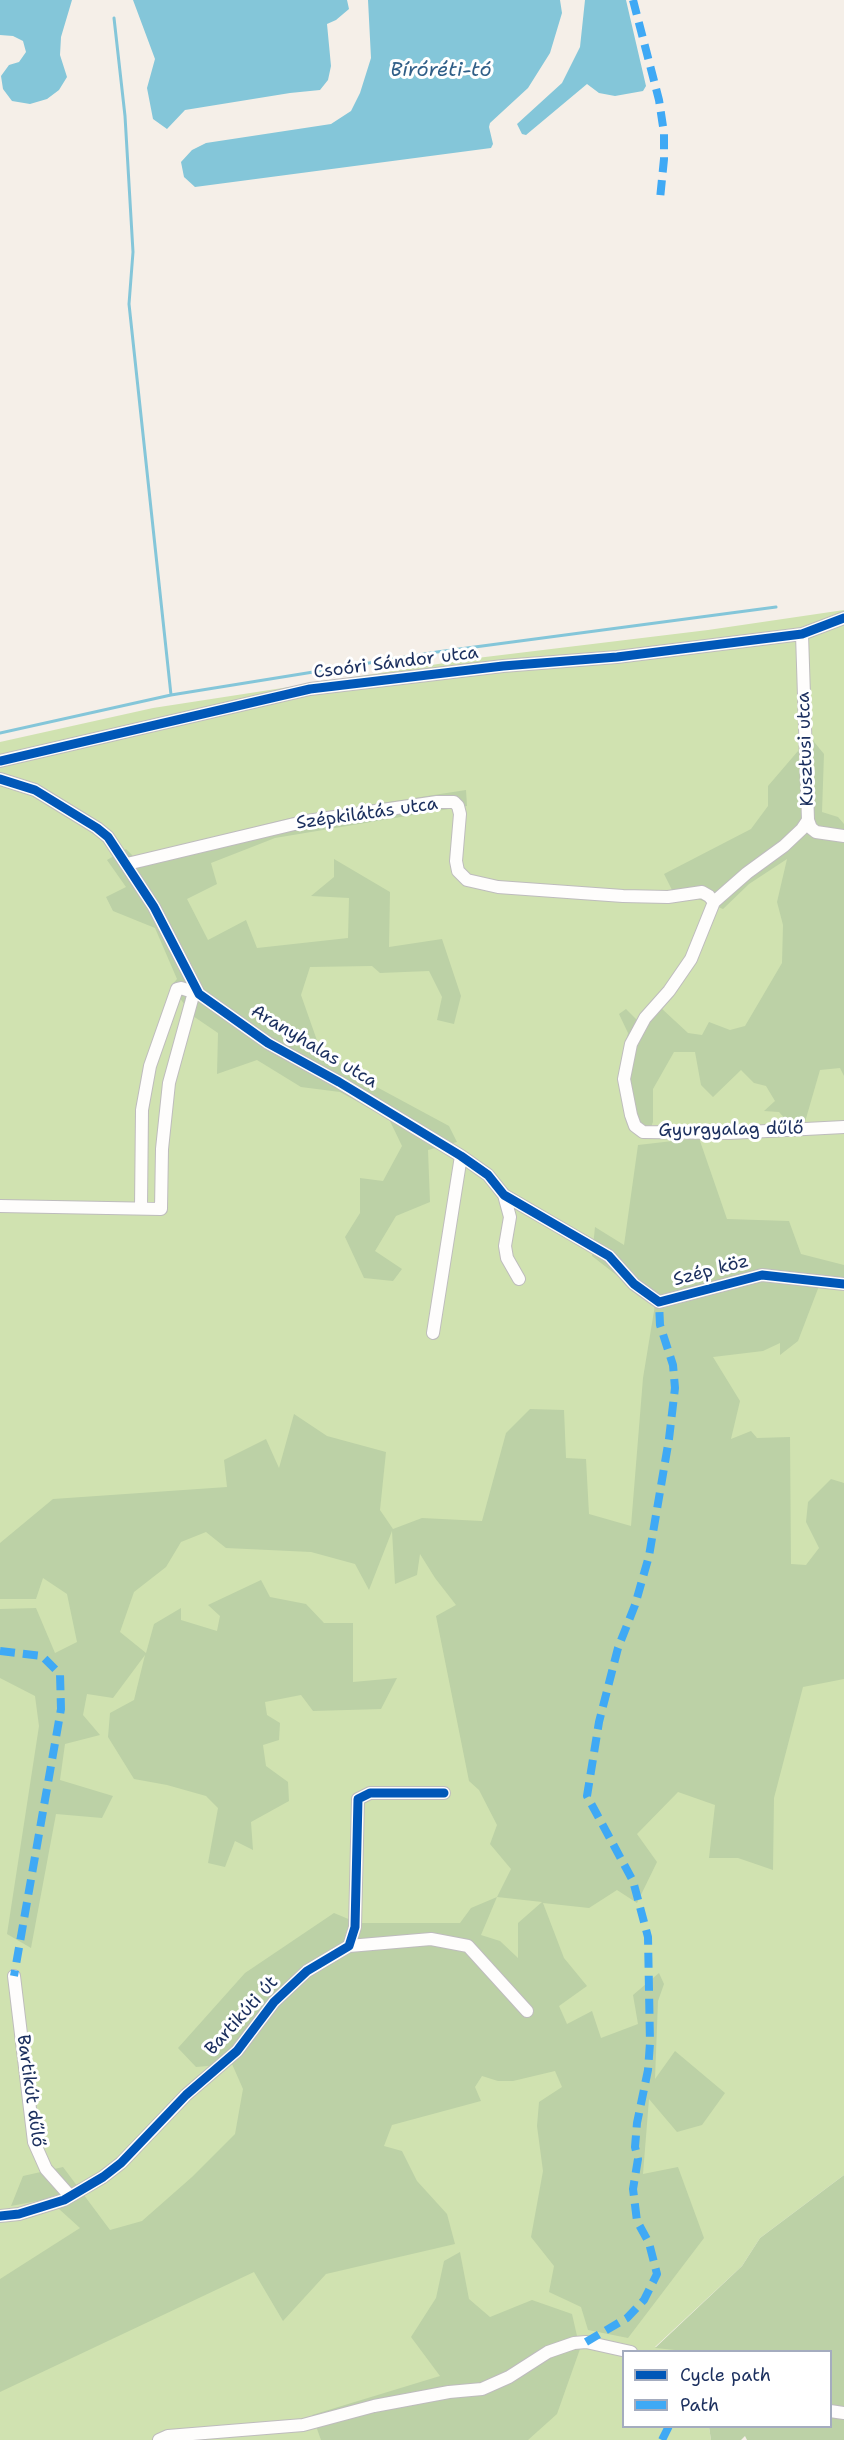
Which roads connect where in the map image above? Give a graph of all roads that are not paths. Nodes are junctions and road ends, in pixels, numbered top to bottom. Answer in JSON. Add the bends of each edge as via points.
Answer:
{"nodes":[{"id":1,"x":844,"y":618,"type":"edge"},
{"id":2,"x":802,"y":634,"type":"junction"},
{"id":3,"x":0,"y":761,"type":"edge"},
{"id":4,"x":0,"y":779,"type":"edge"},
{"id":5,"x":808,"y":820,"type":"junction"},
{"id":6,"x":844,"y":836,"type":"edge"},
{"id":7,"x":127,"y":864,"type":"junction"},
{"id":8,"x":714,"y":902,"type":"junction"},
{"id":9,"x":197,"y":993,"type":"junction"},
{"id":10,"x":844,"y":1127,"type":"edge"},
{"id":11,"x":461,"y":1155,"type":"junction"},
{"id":12,"x":504,"y":1195,"type":"junction"},
{"id":13,"x":0,"y":1206,"type":"edge"},
{"id":14,"x":141,"y":1208,"type":"junction"},
{"id":15,"x":519,"y":1279,"type":"dead end"},
{"id":16,"x":844,"y":1284,"type":"edge"},
{"id":17,"x":659,"y":1302,"type":"joint"},
{"id":18,"x":433,"y":1333,"type":"dead end"},
{"id":19,"x":444,"y":1793,"type":"dead end"},
{"id":20,"x":349,"y":1946,"type":"junction"},
{"id":21,"x":14,"y":1976,"type":"dead end"},
{"id":22,"x":527,"y":2011,"type":"dead end"},
{"id":23,"x":70,"y":2196,"type":"junction"},
{"id":24,"x":0,"y":2216,"type":"edge"},
{"id":25,"x":622,"y":2350,"type":"edge"},
{"id":26,"x":159,"y":2440,"type":"edge"}],
"edges":[{"from":1,"to":2,"type":"street","name":"Csoóri Sándor utca"},
{"from":2,"to":3,"type":"street","name":"Csoóri Sándor utca","via":[[310,689]]},
{"from":2,"to":5,"type":"street","name":"Kusztusi utca"},
{"from":4,"to":7,"type":"street","name":"Aranyhalas utca","via":[[35,790],[97,828]]},
{"from":5,"to":6,"type":"street","name":"Kusztusi utca","via":[[816,832]]},
{"from":5,"to":8,"type":"street","name":"Gyurgyalag dűlő","via":[[784,846]]},
{"from":7,"to":8,"type":"street","name":"Szépkilátás utca","via":[[307,821],[454,802],[460,814],[456,861],[458,871],[467,880],[498,887],[623,897],[702,892]]},
{"from":7,"to":9,"type":"street","name":"Aranyhalas utca","via":[[154,907]]},
{"from":8,"to":10,"type":"street","name":"Gyurgyalag dűlő","via":[[691,959],[645,1018],[632,1044],[624,1079],[635,1126],[643,1132]]},
{"from":9,"to":11,"type":"street","name":"Aranyhalas utca","via":[[268,1043]]},
{"from":9,"to":14,"type":"street","via":[[169,1083],[161,1209]]},
{"from":9,"to":14,"type":"street","via":[[177,989],[150,1066],[142,1110]]},
{"from":11,"to":12,"type":"street","name":"Aranyhalas utca","via":[[488,1175]]},
{"from":11,"to":18,"type":"street"},
{"from":12,"to":15,"type":"street","via":[[510,1217],[507,1258]]},
{"from":12,"to":17,"type":"street","name":"Aranyhalas utca","via":[[609,1256],[634,1284]]},
{"from":13,"to":14,"type":"street"},
{"from":16,"to":17,"type":"street","name":"Szép köz","via":[[762,1275]]},
{"from":19,"to":20,"type":"street","via":[[370,1793],[358,1799],[355,1927]]},
{"from":20,"to":22,"type":"street","via":[[431,1939],[468,1946]]},
{"from":20,"to":23,"type":"street","name":"Bartikúti út","via":[[308,1971],[274,2002],[237,2051],[186,2095],[121,2163]]},
{"from":21,"to":23,"type":"street","name":"Bartikút dűlő","via":[[34,2142],[46,2169]]},
{"from":23,"to":24,"type":"street","name":"Bartikúti út","via":[[42,2208]]},
{"from":25,"to":26,"type":"street","via":[[574,2343],[548,2352],[482,2389],[374,2406],[303,2425],[168,2436]]}]}
